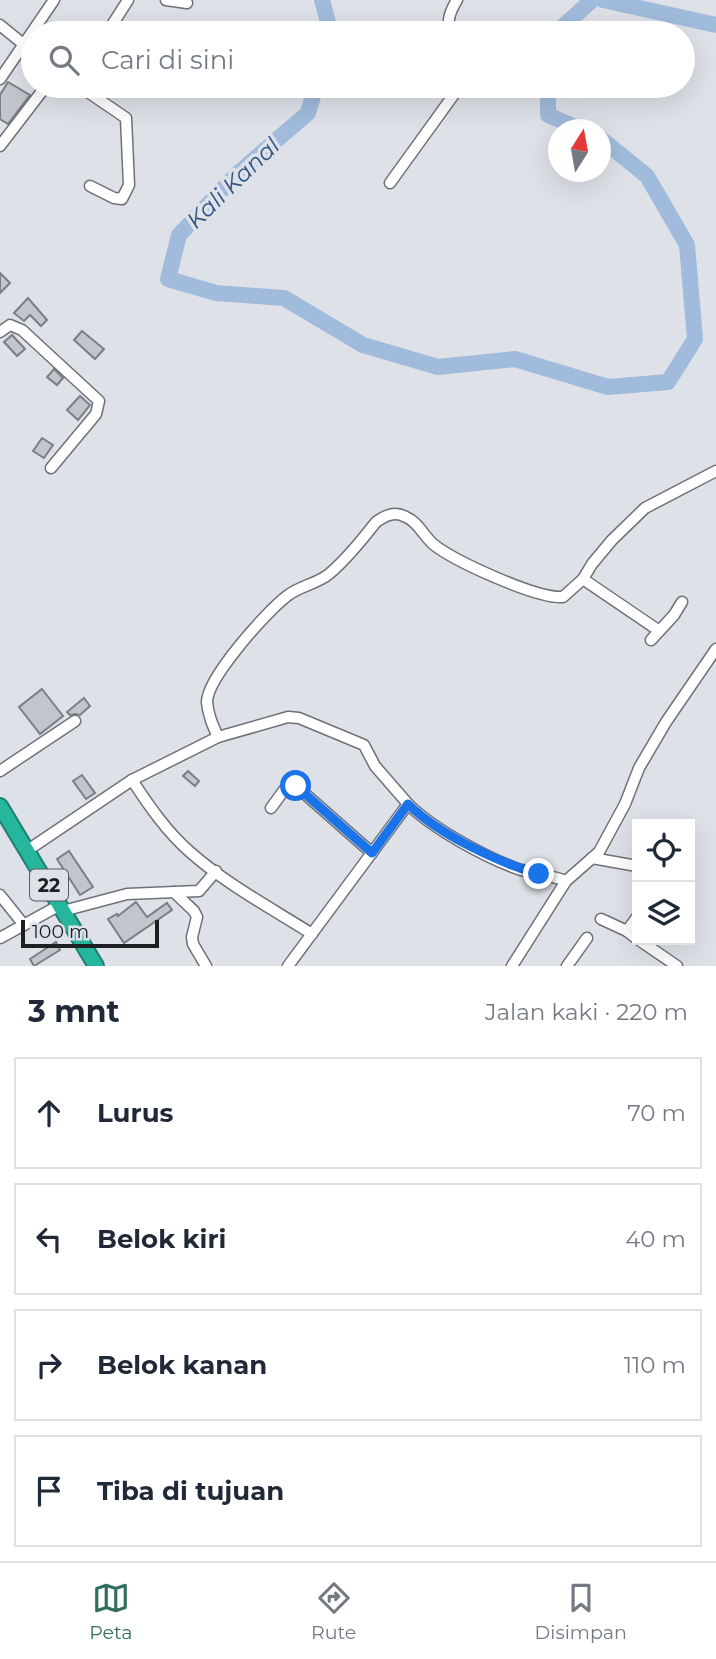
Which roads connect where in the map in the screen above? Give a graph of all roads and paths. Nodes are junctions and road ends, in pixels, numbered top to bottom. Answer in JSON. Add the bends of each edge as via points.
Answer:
{"nodes":[{"id":1,"x":54,"y":0,"type":"edge"},
{"id":2,"x":128,"y":0,"type":"edge"},
{"id":3,"x":166,"y":0,"type":"edge"},
{"id":4,"x":457,"y":0,"type":"edge"},
{"id":5,"x":187,"y":3,"type":"dead end"},
{"id":6,"x":39,"y":21,"type":"edge"},
{"id":7,"x":115,"y":21,"type":"edge"},
{"id":8,"x":449,"y":21,"type":"edge"},
{"id":9,"x":0,"y":25,"type":"edge"},
{"id":10,"x":21,"y":42,"type":"edge"},
{"id":11,"x":21,"y":47,"type":"edge"},
{"id":12,"x":0,"y":79,"type":"edge"},
{"id":13,"x":37,"y":98,"type":"edge"},
{"id":14,"x":98,"y":98,"type":"edge"},
{"id":15,"x":451,"y":98,"type":"edge"},
{"id":16,"x":0,"y":146,"type":"edge"},
{"id":17,"x":390,"y":183,"type":"dead end"},
{"id":18,"x":90,"y":186,"type":"dead end"},
{"id":19,"x":0,"y":332,"type":"edge"},
{"id":20,"x":51,"y":468,"type":"dead end"},
{"id":21,"x":716,"y":471,"type":"edge"},
{"id":22,"x":583,"y":579,"type":"junction"},
{"id":23,"x":682,"y":602,"type":"dead end"},
{"id":24,"x":658,"y":630,"type":"junction"},
{"id":25,"x":651,"y":640,"type":"dead end"},
{"id":26,"x":716,"y":649,"type":"edge"},
{"id":27,"x":75,"y":721,"type":"dead end"},
{"id":28,"x":218,"y":737,"type":"junction"},
{"id":29,"x":0,"y":771,"type":"edge"},
{"id":30,"x":132,"y":780,"type":"junction"},
{"id":31,"x":408,"y":804,"type":"junction"},
{"id":32,"x":0,"y":806,"type":"edge"},
{"id":33,"x":271,"y":808,"type":"dead end"},
{"id":34,"x":29,"y":850,"type":"junction"},
{"id":35,"x":372,"y":853,"type":"junction"},
{"id":36,"x":592,"y":858,"type":"junction"},
{"id":37,"x":632,"y":865,"type":"edge"},
{"id":38,"x":216,"y":871,"type":"junction"},
{"id":39,"x":566,"y":881,"type":"junction"},
{"id":40,"x":174,"y":892,"type":"junction"},
{"id":41,"x":0,"y":895,"type":"edge"},
{"id":42,"x":62,"y":908,"type":"junction"},
{"id":43,"x":601,"y":919,"type":"dead end"},
{"id":44,"x":632,"y":924,"type":"edge"},
{"id":45,"x":24,"y":925,"type":"junction"},
{"id":46,"x":627,"y":931,"type":"junction"},
{"id":47,"x":312,"y":933,"type":"junction"},
{"id":48,"x":632,"y":935,"type":"edge"},
{"id":49,"x":0,"y":938,"type":"edge"},
{"id":50,"x":587,"y":939,"type":"dead end"},
{"id":51,"x":647,"y":945,"type":"edge"},
{"id":52,"x":96,"y":966,"type":"edge"},
{"id":53,"x":206,"y":966,"type":"edge"},
{"id":54,"x":288,"y":966,"type":"edge"},
{"id":55,"x":512,"y":966,"type":"edge"},
{"id":56,"x":567,"y":966,"type":"edge"},
{"id":57,"x":677,"y":966,"type":"edge"}],
"edges":[{"from":1,"to":6,"type":"street"},
{"from":2,"to":7,"type":"street"},
{"from":3,"to":5,"type":"street"},
{"from":4,"to":8,"type":"street"},
{"from":9,"to":10,"type":"street"},
{"from":11,"to":12,"type":"street"},
{"from":13,"to":16,"type":"street"},
{"from":14,"to":18,"type":"street","via":[[124,115],[128,125],[129,185],[122,199]]},
{"from":15,"to":17,"type":"street"},
{"from":19,"to":20,"type":"street","via":[[10,325],[22,330],[99,401],[96,414]]},
{"from":21,"to":22,"type":"street","via":[[645,508],[612,540]]},
{"from":22,"to":24,"type":"street"},
{"from":22,"to":28,"type":"street","via":[[563,597],[545,595],[471,567],[425,537],[415,522],[390,514],[376,522],[328,575],[288,595],[254,628],[209,689],[207,701]]},
{"from":23,"to":24,"type":"street"},
{"from":24,"to":25,"type":"street"},
{"from":26,"to":36,"type":"street","via":[[666,722]]},
{"from":27,"to":29,"type":"street"},
{"from":28,"to":30,"type":"street"},
{"from":28,"to":31,"type":"street","via":[[281,718],[299,718],[364,745],[374,766]]},
{"from":30,"to":34,"type":"street"},
{"from":30,"to":38,"type":"street","via":[[175,837]]},
{"from":31,"to":35,"type":"street"},
{"from":31,"to":39,"type":"street","via":[[432,824],[489,856]]},
{"from":32,"to":34,"type":"highway","number":"22"},
{"from":33,"to":35,"type":"street","via":[[287,786],[296,786]]},
{"from":34,"to":42,"type":"highway","number":"22"},
{"from":35,"to":47,"type":"street"},
{"from":36,"to":37,"type":"street"},
{"from":36,"to":39,"type":"street"},
{"from":38,"to":40,"type":"street","via":[[199,891]]},
{"from":38,"to":47,"type":"street"},
{"from":39,"to":55,"type":"street"},
{"from":40,"to":42,"type":"street","via":[[127,894]]},
{"from":40,"to":53,"type":"street","via":[[194,911],[198,921],[193,944]]},
{"from":41,"to":45,"type":"street"},
{"from":42,"to":45,"type":"street"},
{"from":42,"to":52,"type":"highway","number":"22"},
{"from":43,"to":46,"type":"street"},
{"from":44,"to":46,"type":"street"},
{"from":45,"to":49,"type":"street"},
{"from":46,"to":48,"type":"street"},
{"from":47,"to":54,"type":"street"},
{"from":50,"to":56,"type":"street"},
{"from":51,"to":57,"type":"street"}]}
